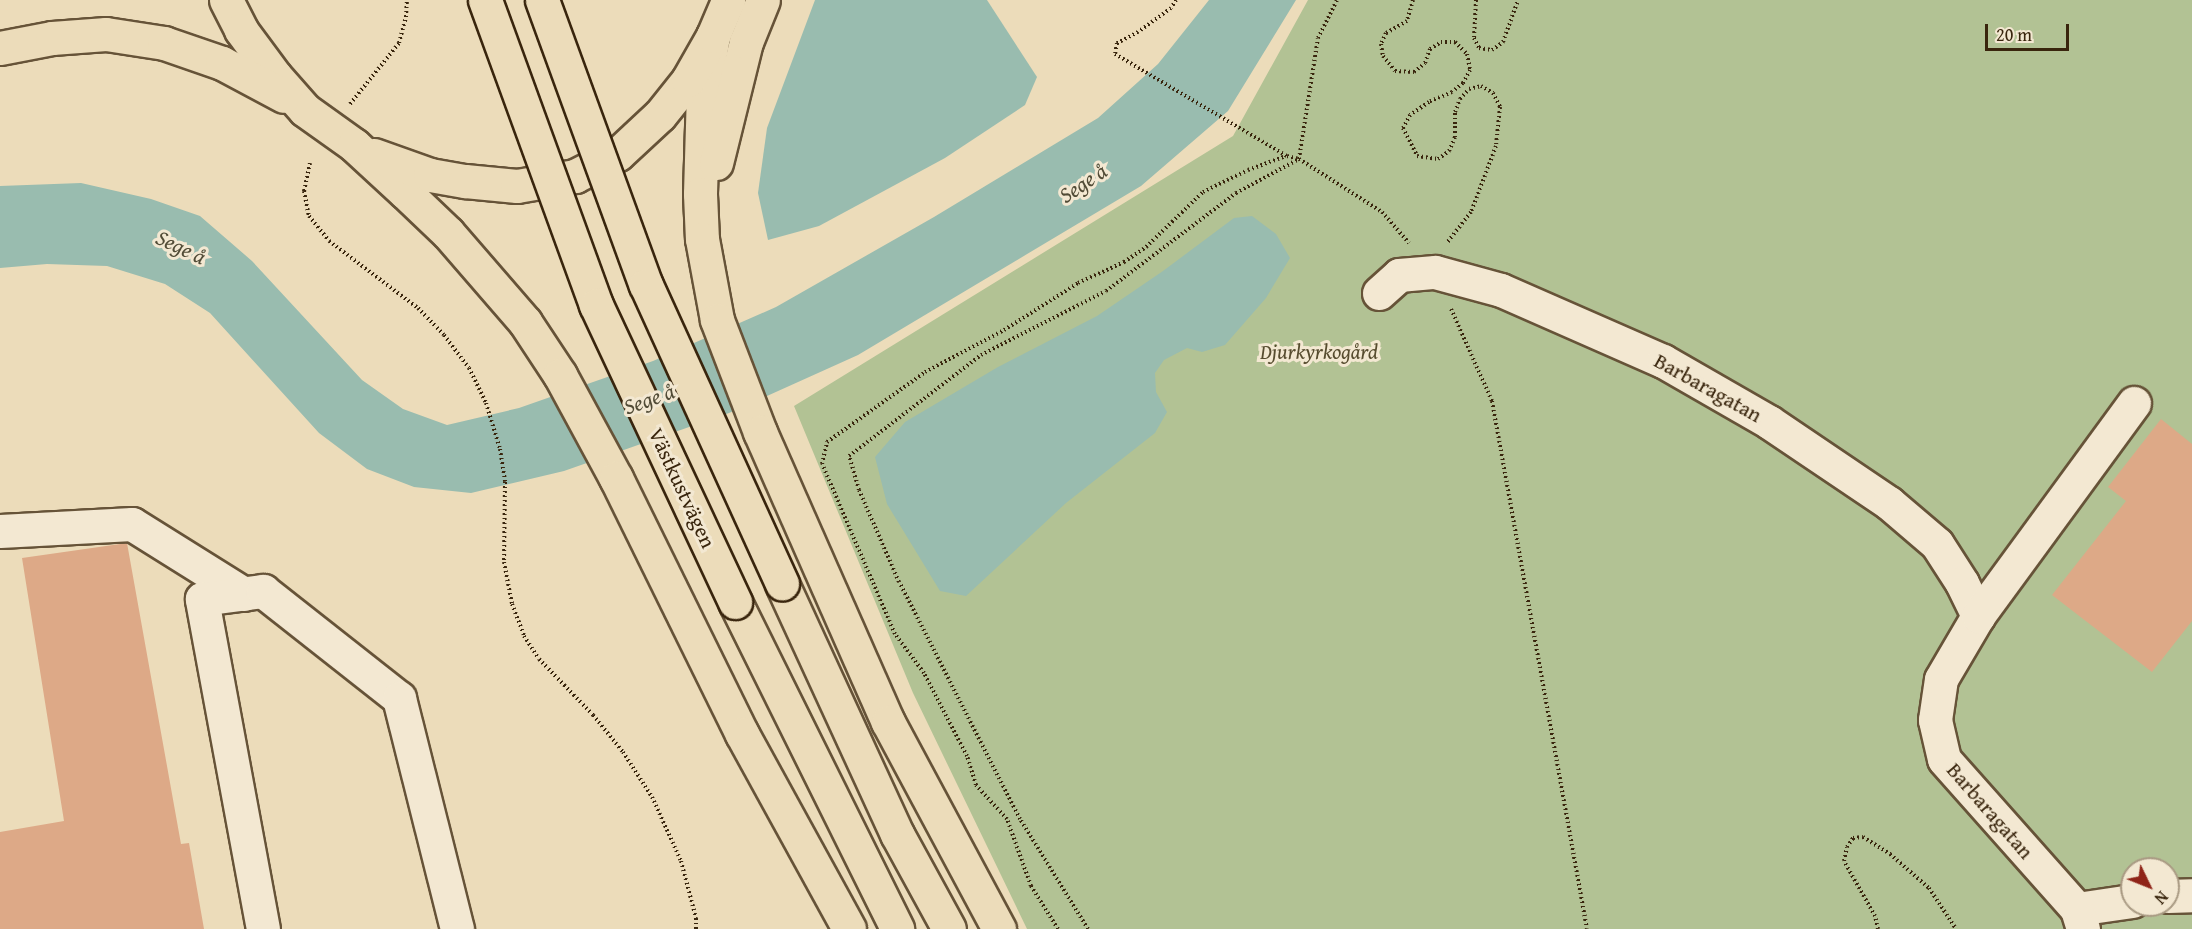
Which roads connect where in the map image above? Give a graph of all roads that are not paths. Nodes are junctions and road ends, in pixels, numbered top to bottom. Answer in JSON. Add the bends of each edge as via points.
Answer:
{"nodes":[{"id":1,"x":226,"y":0,"type":"edge"},
{"id":2,"x":485,"y":0,"type":"edge"},
{"id":3,"x":542,"y":0,"type":"edge"},
{"id":4,"x":728,"y":0,"type":"edge"},
{"id":5,"x":763,"y":0,"type":"edge"},
{"id":6,"x":713,"y":36,"type":"junction"},
{"id":7,"x":0,"y":48,"type":"edge"},
{"id":8,"x":305,"y":110,"type":"junction"},
{"id":9,"x":354,"y":145,"type":"junction"},
{"id":10,"x":702,"y":239,"type":"junction"},
{"id":11,"x":1379,"y":293,"type":"dead end"},
{"id":12,"x":2134,"y":403,"type":"dead end"},
{"id":13,"x":0,"y":531,"type":"edge"},
{"id":14,"x":244,"y":594,"type":"junction"},
{"id":15,"x":1978,"y":616,"type":"junction"},
{"id":16,"x":2120,"y":905,"type":"edge"},
{"id":17,"x":2080,"y":919,"type":"edge"},
{"id":18,"x":263,"y":929,"type":"edge"},
{"id":19,"x":457,"y":929,"type":"edge"},
{"id":20,"x":849,"y":929,"type":"edge"},
{"id":21,"x":897,"y":929,"type":"edge"},
{"id":22,"x":949,"y":929,"type":"edge"},
{"id":23,"x":999,"y":929,"type":"edge"}],
"edges":[{"from":1,"to":8,"type":"main road","via":[[241,30]]},
{"from":2,"to":21,"type":"main road","name":"Västkustvägen","bridge":true,"via":[[596,305],[735,602]]},
{"from":3,"to":22,"type":"main road","bridge":true,"via":[[646,285],[897,834]]},
{"from":4,"to":6,"type":"main road"},
{"from":5,"to":10,"type":"main road","via":[[746,42],[722,131]]},
{"from":6,"to":9,"type":"main road","via":[[688,80],[660,115],[618,154],[575,176],[517,186],[465,181],[390,163]]},
{"from":6,"to":10,"type":"main road","via":[[700,143]]},
{"from":7,"to":8,"type":"main road","via":[[52,38],[106,34],[164,43],[222,63]]},
{"from":8,"to":9,"type":"main road"},
{"from":9,"to":20,"type":"main road","via":[[448,233],[525,322],[560,375],[616,478],[742,734]]},
{"from":10,"to":23,"type":"main road","via":[[717,320],[760,432],[888,722]]},
{"from":11,"to":15,"type":"lane","name":"Barbaragatan","via":[[1400,275],[1436,258],[1663,361],[1769,422],[1889,503],[1937,544]]},
{"from":12,"to":15,"type":"lane","name":"Barbaragatan"},
{"from":13,"to":14,"type":"lane","via":[[132,524]]},
{"from":14,"to":18,"type":"lane","via":[[202,599]]},
{"from":14,"to":19,"type":"lane","via":[[263,591],[399,698]]},
{"from":15,"to":17,"type":"lane","name":"Barbaragatan","via":[[1941,679],[1935,720],[1944,759]]},
{"from":16,"to":17,"type":"lane"}]}
